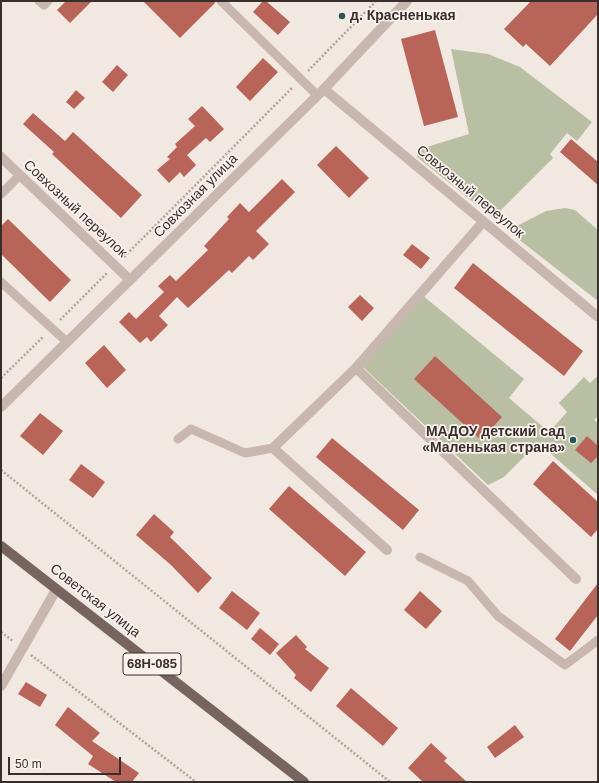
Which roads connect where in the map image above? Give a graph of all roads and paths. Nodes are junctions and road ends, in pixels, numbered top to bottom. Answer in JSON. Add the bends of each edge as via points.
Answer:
{"nodes":[{"id":1,"x":39,"y":1,"type":"edge"},
{"id":2,"x":48,"y":1,"type":"edge"},
{"id":3,"x":221,"y":1,"type":"edge"},
{"id":4,"x":376,"y":1,"type":"edge"},
{"id":5,"x":407,"y":1,"type":"edge"},
{"id":6,"x":301,"y":79,"type":"junction"},
{"id":7,"x":321,"y":92,"type":"junction"},
{"id":8,"x":1,"y":157,"type":"edge"},
{"id":9,"x":20,"y":175,"type":"junction"},
{"id":10,"x":1,"y":194,"type":"edge"},
{"id":11,"x":483,"y":222,"type":"junction"},
{"id":12,"x":115,"y":266,"type":"junction"},
{"id":13,"x":130,"y":280,"type":"junction"},
{"id":14,"x":1,"y":282,"type":"edge"},
{"id":15,"x":598,"y":317,"type":"edge"},
{"id":16,"x":52,"y":329,"type":"junction"},
{"id":17,"x":68,"y":342,"type":"junction"},
{"id":18,"x":356,"y":368,"type":"junction"},
{"id":19,"x":1,"y":378,"type":"edge"},
{"id":20,"x":1,"y":407,"type":"edge"},
{"id":21,"x":178,"y":439,"type":"dead end"},
{"id":22,"x":273,"y":448,"type":"junction"},
{"id":23,"x":1,"y":470,"type":"edge"},
{"id":24,"x":1,"y":546,"type":"edge"},
{"id":25,"x":387,"y":550,"type":"dead end"},
{"id":26,"x":420,"y":558,"type":"dead end"},
{"id":27,"x":576,"y":579,"type":"dead end"},
{"id":28,"x":56,"y":590,"type":"junction"},
{"id":29,"x":1,"y":632,"type":"edge"},
{"id":30,"x":598,"y":640,"type":"edge"},
{"id":31,"x":21,"y":648,"type":"junction"},
{"id":32,"x":1,"y":686,"type":"edge"},
{"id":33,"x":196,"y":782,"type":"edge"},
{"id":34,"x":304,"y":782,"type":"edge"},
{"id":35,"x":390,"y":782,"type":"edge"}],
"edges":[{"from":1,"to":2,"type":"lane","via":[[44,5]]},
{"from":3,"to":6,"type":"lane"},
{"from":4,"to":6,"type":"path"},
{"from":5,"to":7,"type":"street","name":"Совхозная улица"},
{"from":6,"to":7,"type":"lane"},
{"from":6,"to":12,"type":"path"},
{"from":7,"to":11,"type":"street","name":"Совхозный переулок"},
{"from":7,"to":13,"type":"street","name":"Совхозная улица"},
{"from":8,"to":9,"type":"street","name":"Совхозный переулок"},
{"from":9,"to":10,"type":"lane"},
{"from":9,"to":12,"type":"street","name":"Совхозный переулок"},
{"from":11,"to":15,"type":"street","name":"Совхозный переулок"},
{"from":11,"to":18,"type":"street"},
{"from":12,"to":13,"type":"street","name":"Совхозный переулок"},
{"from":12,"to":16,"type":"path"},
{"from":13,"to":17,"type":"street","name":"Совхозная улица"},
{"from":14,"to":16,"type":"lane"},
{"from":16,"to":17,"type":"lane"},
{"from":16,"to":19,"type":"path"},
{"from":17,"to":20,"type":"street","name":"Совхозная улица"},
{"from":18,"to":22,"type":"street"},
{"from":18,"to":27,"type":"street"},
{"from":21,"to":22,"type":"lane","via":[[192,429],[245,453]]},
{"from":22,"to":25,"type":"street"},
{"from":23,"to":35,"type":"path"},
{"from":24,"to":28,"type":"main road","name":"Советская улица","number":"68Н-085"},
{"from":26,"to":30,"type":"lane","via":[[468,581],[498,616],[565,665]]},
{"from":28,"to":31,"type":"street"},
{"from":28,"to":34,"type":"main road","name":"Советская улица","number":"68Н-085"},
{"from":29,"to":31,"type":"path"},
{"from":31,"to":32,"type":"street"},
{"from":31,"to":33,"type":"path"}]}
